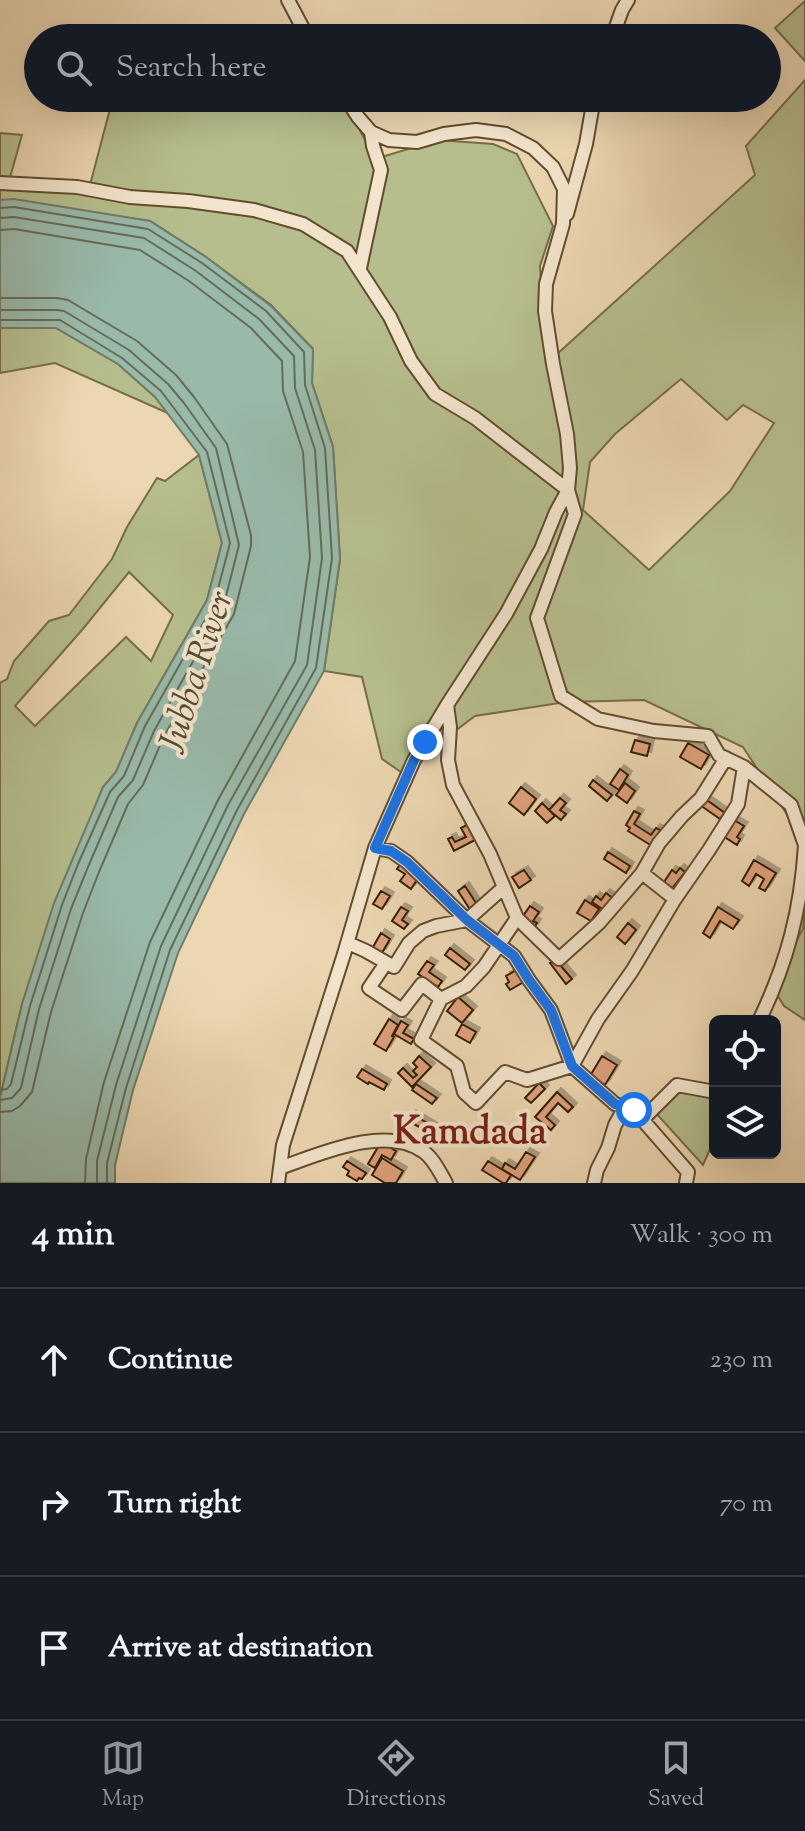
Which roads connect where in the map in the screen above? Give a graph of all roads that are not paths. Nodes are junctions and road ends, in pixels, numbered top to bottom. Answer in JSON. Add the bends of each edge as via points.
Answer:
{"nodes":[{"id":1,"x":288,"y":0,"type":"edge"},
{"id":2,"x":628,"y":0,"type":"edge"},
{"id":3,"x":301,"y":24,"type":"edge"},
{"id":4,"x":617,"y":24,"type":"edge"},
{"id":5,"x":355,"y":112,"type":"edge"},
{"id":6,"x":591,"y":112,"type":"edge"},
{"id":7,"x":371,"y":132,"type":"junction"},
{"id":8,"x":0,"y":183,"type":"edge"},
{"id":9,"x":563,"y":224,"type":"junction"},
{"id":10,"x":360,"y":268,"type":"junction"},
{"id":11,"x":568,"y":490,"type":"junction"},
{"id":12,"x":447,"y":705,"type":"junction"},
{"id":13,"x":726,"y":758,"type":"junction"},
{"id":14,"x":744,"y":767,"type":"junction"},
{"id":15,"x":805,"y":845,"type":"edge"},
{"id":16,"x":375,"y":848,"type":"junction"},
{"id":17,"x":642,"y":873,"type":"junction"},
{"id":18,"x":503,"y":888,"type":"junction"},
{"id":19,"x":675,"y":899,"type":"junction"},
{"id":20,"x":517,"y":918,"type":"junction"},
{"id":21,"x":467,"y":920,"type":"junction"},
{"id":22,"x":348,"y":943,"type":"junction"},
{"id":23,"x":499,"y":944,"type":"junction"},
{"id":24,"x":386,"y":963,"type":"junction"},
{"id":25,"x":441,"y":999,"type":"junction"},
{"id":26,"x":762,"y":1015,"type":"edge"},
{"id":27,"x":572,"y":1066,"type":"junction"},
{"id":28,"x":709,"y":1091,"type":"edge"},
{"id":29,"x":625,"y":1107,"type":"junction"},
{"id":30,"x":642,"y":1120,"type":"junction"},
{"id":31,"x":280,"y":1168,"type":"junction"},
{"id":32,"x":278,"y":1183,"type":"edge"},
{"id":33,"x":446,"y":1183,"type":"edge"},
{"id":34,"x":594,"y":1183,"type":"edge"},
{"id":35,"x":686,"y":1183,"type":"edge"}],
"edges":[{"from":1,"to":3,"type":"street"},
{"from":2,"to":4,"type":"street"},
{"from":5,"to":7,"type":"street"},
{"from":6,"to":9,"type":"street"},
{"from":7,"to":9,"type":"street","via":[[417,142],[476,130],[506,134],[533,148],[553,167],[564,189]]},
{"from":7,"to":10,"type":"street","via":[[381,170]]},
{"from":8,"to":10,"type":"street","via":[[77,187],[254,210],[303,224],[347,251]]},
{"from":9,"to":11,"type":"street","via":[[546,284],[545,311],[567,434]]},
{"from":10,"to":11,"type":"street","via":[[435,394]]},
{"from":11,"to":12,"type":"street","via":[[506,614]]},
{"from":11,"to":13,"type":"street","via":[[575,514],[537,618],[561,696],[598,719],[708,736]]},
{"from":12,"to":16,"type":"street","via":[[414,760]]},
{"from":12,"to":18,"type":"street","via":[[453,785]]},
{"from":13,"to":14,"type":"street"},
{"from":13,"to":17,"type":"street"},
{"from":14,"to":15,"type":"street","via":[[791,805]]},
{"from":14,"to":19,"type":"street","via":[[738,804]]},
{"from":15,"to":26,"type":"street","via":[[794,930]]},
{"from":16,"to":21,"type":"street","via":[[407,862]]},
{"from":16,"to":22,"type":"street"},
{"from":17,"to":19,"type":"street"},
{"from":17,"to":20,"type":"street","via":[[559,959]]},
{"from":18,"to":20,"type":"street"},
{"from":18,"to":21,"type":"street"},
{"from":19,"to":27,"type":"street"},
{"from":20,"to":23,"type":"street"},
{"from":21,"to":23,"type":"street"},
{"from":21,"to":24,"type":"street","via":[[429,928],[409,943],[394,967]]},
{"from":22,"to":24,"type":"street"},
{"from":22,"to":31,"type":"street"},
{"from":23,"to":25,"type":"street","via":[[466,986]]},
{"from":23,"to":27,"type":"street","via":[[514,956],[551,1010]]},
{"from":24,"to":25,"type":"street","via":[[369,988],[402,1010],[422,984]]},
{"from":25,"to":27,"type":"street","via":[[421,1040],[457,1066],[464,1092],[476,1103],[505,1072],[527,1080]]},
{"from":27,"to":29,"type":"street"},
{"from":28,"to":30,"type":"street","via":[[677,1085]]},
{"from":29,"to":30,"type":"street"},
{"from":29,"to":34,"type":"street"},
{"from":30,"to":35,"type":"street","via":[[688,1172]]},
{"from":31,"to":32,"type":"street"},
{"from":31,"to":33,"type":"street","via":[[364,1142],[404,1142],[426,1153]]}]}
